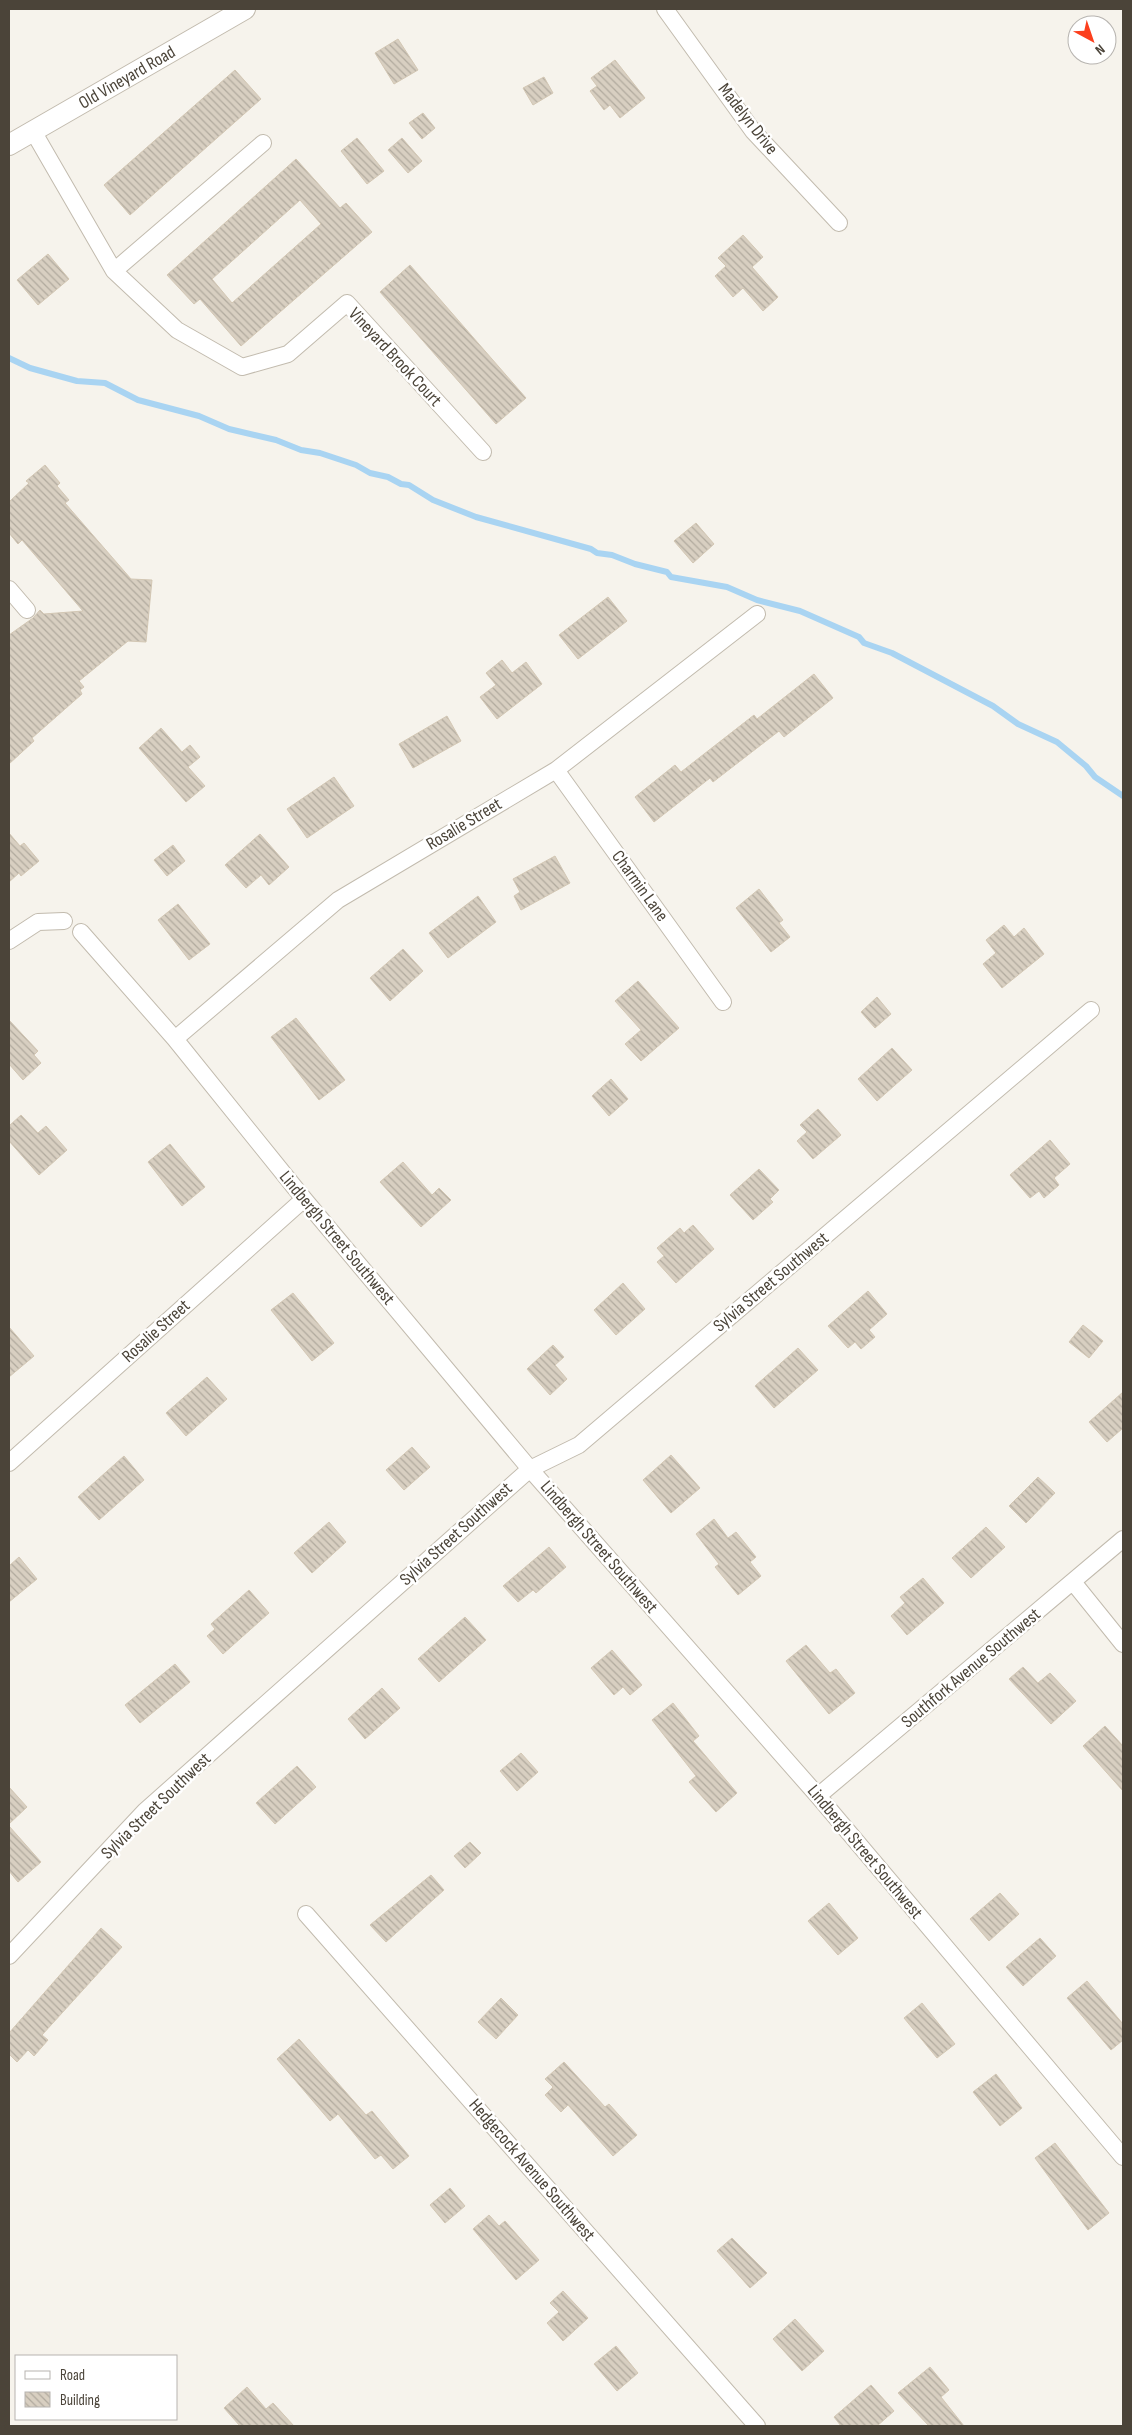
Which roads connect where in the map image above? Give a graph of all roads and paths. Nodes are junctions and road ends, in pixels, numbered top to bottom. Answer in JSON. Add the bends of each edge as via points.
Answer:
{"nodes":[{"id":1,"x":245,"y":9,"type":"edge"},
{"id":2,"x":665,"y":9,"type":"edge"},
{"id":3,"x":33,"y":131,"type":"junction"},
{"id":4,"x":263,"y":143,"type":"dead end"},
{"id":5,"x":9,"y":145,"type":"edge"},
{"id":6,"x":838,"y":223,"type":"dead end"},
{"id":7,"x":114,"y":271,"type":"junction"},
{"id":8,"x":483,"y":452,"type":"dead end"},
{"id":9,"x":9,"y":589,"type":"edge"},
{"id":10,"x":27,"y":610,"type":"dead end"},
{"id":11,"x":757,"y":614,"type":"dead end"},
{"id":12,"x":556,"y":770,"type":"junction"},
{"id":13,"x":64,"y":921,"type":"dead end"},
{"id":14,"x":81,"y":932,"type":"dead end"},
{"id":15,"x":9,"y":941,"type":"edge"},
{"id":16,"x":724,"y":1002,"type":"dead end"},
{"id":17,"x":1091,"y":1010,"type":"dead end"},
{"id":18,"x":175,"y":1039,"type":"junction"},
{"id":19,"x":304,"y":1199,"type":"junction"},
{"id":20,"x":9,"y":1463,"type":"edge"},
{"id":21,"x":530,"y":1468,"type":"junction"},
{"id":22,"x":1123,"y":1539,"type":"edge"},
{"id":23,"x":1073,"y":1582,"type":"junction"},
{"id":24,"x":1123,"y":1644,"type":"edge"},
{"id":25,"x":818,"y":1796,"type":"junction"},
{"id":26,"x":306,"y":1914,"type":"dead end"},
{"id":27,"x":11,"y":1948,"type":"edge"},
{"id":28,"x":1123,"y":2157,"type":"edge"},
{"id":29,"x":757,"y":2426,"type":"edge"}],
"edges":[{"from":1,"to":3,"type":"street","name":"Old Vineyard Road"},
{"from":2,"to":6,"type":"street","name":"Madelyn Drive","via":[[753,131]]},
{"from":3,"to":5,"type":"street","name":"Old Vineyard Road"},
{"from":3,"to":7,"type":"street","name":"Vineyard Brook Court"},
{"from":4,"to":7,"type":"street"},
{"from":7,"to":8,"type":"street","name":"Vineyard Brook Court","via":[[177,330],[242,367],[288,354],[347,303]]},
{"from":9,"to":10,"type":"street"},
{"from":11,"to":12,"type":"street","name":"Rosalie Street"},
{"from":12,"to":16,"type":"street","name":"Charmin Lane"},
{"from":12,"to":18,"type":"street","name":"Rosalie Street","via":[[338,900]]},
{"from":13,"to":15,"type":"street","via":[[38,922]]},
{"from":14,"to":18,"type":"street","name":"Lindbergh Street Southwest"},
{"from":17,"to":21,"type":"street","name":"Sylvia Street Southwest","via":[[579,1444]]},
{"from":18,"to":19,"type":"street","name":"Lindbergh Street Southwest"},
{"from":19,"to":20,"type":"street","name":"Rosalie Street"},
{"from":19,"to":21,"type":"street","name":"Lindbergh Street Southwest"},
{"from":21,"to":25,"type":"street","name":"Lindbergh Street Southwest"},
{"from":21,"to":27,"type":"street","name":"Sylvia Street Southwest","via":[[145,1811]]},
{"from":22,"to":23,"type":"street","name":"Southfork Avenue Southwest"},
{"from":23,"to":24,"type":"street"},
{"from":23,"to":25,"type":"street","name":"Southfork Avenue Southwest"},
{"from":25,"to":28,"type":"street","name":"Lindbergh Street Southwest"},
{"from":26,"to":29,"type":"street","name":"Hedgecock Avenue Southwest"}]}
